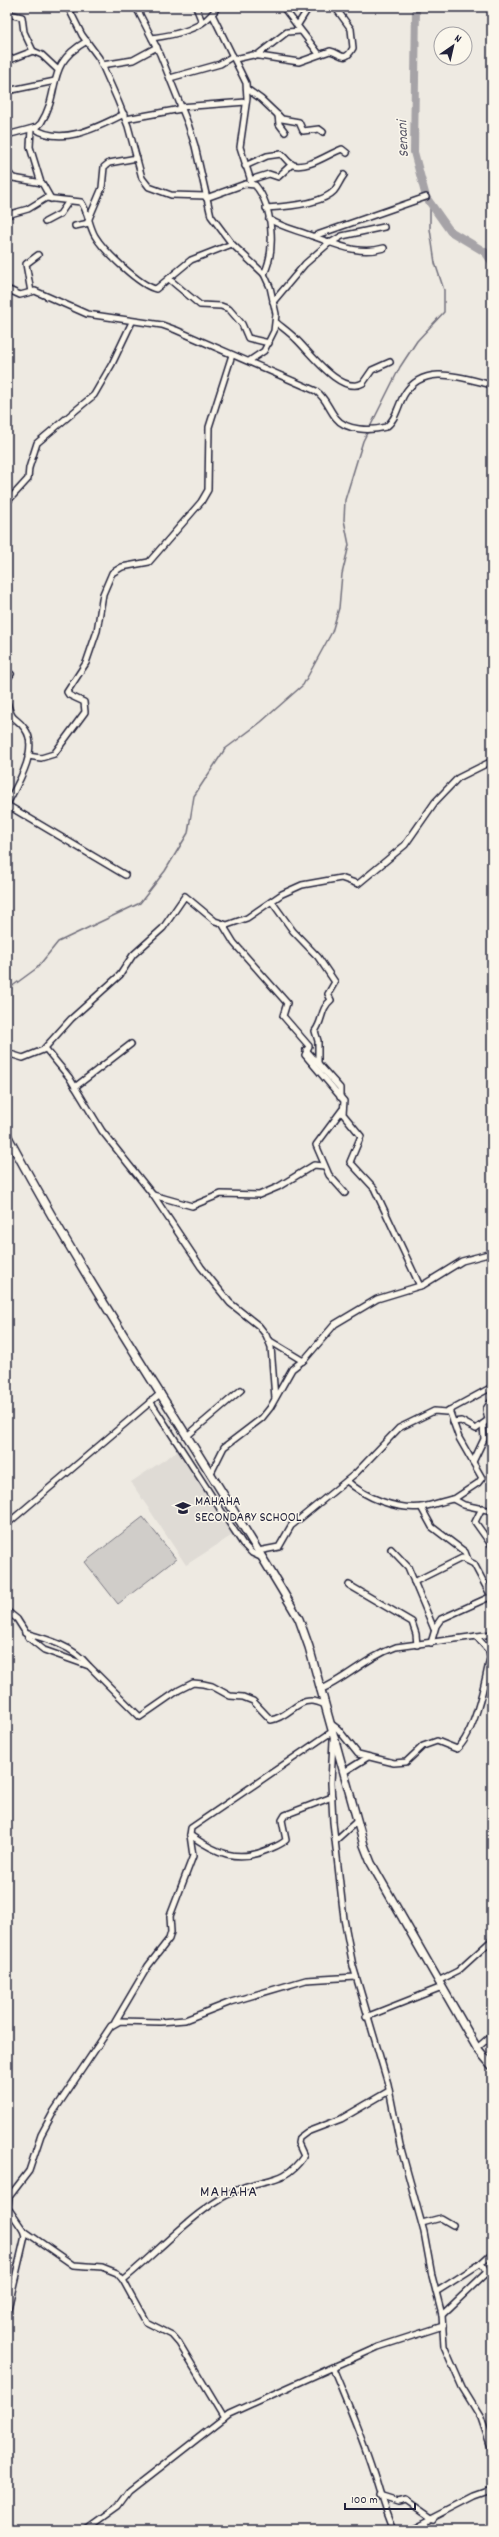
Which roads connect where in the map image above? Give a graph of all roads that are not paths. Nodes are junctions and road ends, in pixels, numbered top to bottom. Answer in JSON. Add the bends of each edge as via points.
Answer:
{"nodes":[{"id":1,"x":8,"y":7,"type":"edge"},
{"id":2,"x":68,"y":7,"type":"edge"},
{"id":3,"x":136,"y":7,"type":"edge"},
{"id":4,"x":196,"y":7,"type":"edge"},
{"id":5,"x":217,"y":7,"type":"edge"},
{"id":6,"x":284,"y":7,"type":"edge"},
{"id":7,"x":309,"y":7,"type":"edge"},
{"id":8,"x":335,"y":7,"type":"edge"},
{"id":9,"x":212,"y":14,"type":"junction"},
{"id":10,"x":202,"y":22,"type":"junction"},
{"id":11,"x":297,"y":26,"type":"junction"},
{"id":12,"x":300,"y":31,"type":"junction"},
{"id":13,"x":152,"y":38,"type":"junction"},
{"id":14,"x":87,"y":42,"type":"junction"},
{"id":15,"x":156,"y":47,"type":"junction"},
{"id":16,"x":33,"y":51,"type":"junction"},
{"id":17,"x":319,"y":54,"type":"junction"},
{"id":18,"x":256,"y":56,"type":"junction"},
{"id":19,"x":234,"y":58,"type":"junction"},
{"id":20,"x":7,"y":61,"type":"edge"},
{"id":21,"x":102,"y":65,"type":"junction"},
{"id":22,"x":58,"y":70,"type":"junction"},
{"id":23,"x":170,"y":78,"type":"junction"},
{"id":24,"x":55,"y":81,"type":"junction"},
{"id":25,"x":247,"y":89,"type":"junction"},
{"id":26,"x":7,"y":91,"type":"edge"},
{"id":27,"x":246,"y":102,"type":"junction"},
{"id":28,"x":181,"y":108,"type":"junction"},
{"id":29,"x":278,"y":115,"type":"junction"},
{"id":30,"x":125,"y":117,"type":"junction"},
{"id":31,"x":33,"y":129,"type":"junction"},
{"id":32,"x":285,"y":132,"type":"dead end"},
{"id":33,"x":323,"y":132,"type":"dead end"},
{"id":34,"x":7,"y":135,"type":"edge"},
{"id":35,"x":347,"y":153,"type":"dead end"},
{"id":36,"x":137,"y":158,"type":"junction"},
{"id":37,"x":292,"y":164,"type":"junction"},
{"id":38,"x":245,"y":166,"type":"junction"},
{"id":39,"x":7,"y":171,"type":"edge"},
{"id":40,"x":344,"y":175,"type":"dead end"},
{"id":41,"x":251,"y":182,"type":"junction"},
{"id":42,"x":42,"y":183,"type":"junction"},
{"id":43,"x":206,"y":197,"type":"junction"},
{"id":44,"x":426,"y":197,"type":"dead end"},
{"id":45,"x":51,"y":199,"type":"junction"},
{"id":46,"x":69,"y":201,"type":"junction"},
{"id":47,"x":266,"y":208,"type":"junction"},
{"id":48,"x":7,"y":215,"type":"edge"},
{"id":49,"x":269,"y":219,"type":"junction"},
{"id":50,"x":45,"y":222,"type":"dead end"},
{"id":51,"x":88,"y":222,"type":"junction"},
{"id":52,"x":74,"y":226,"type":"dead end"},
{"id":53,"x":384,"y":227,"type":"dead end"},
{"id":54,"x":314,"y":236,"type":"junction"},
{"id":55,"x":330,"y":243,"type":"junction"},
{"id":56,"x":232,"y":244,"type":"junction"},
{"id":57,"x":384,"y":248,"type":"dead end"},
{"id":58,"x":38,"y":255,"type":"dead end"},
{"id":59,"x":264,"y":274,"type":"junction"},
{"id":60,"x":169,"y":278,"type":"junction"},
{"id":61,"x":7,"y":289,"type":"edge"},
{"id":62,"x":31,"y":292,"type":"junction"},
{"id":63,"x":273,"y":302,"type":"junction"},
{"id":64,"x":132,"y":322,"type":"junction"},
{"id":65,"x":277,"y":323,"type":"junction"},
{"id":66,"x":269,"y":343,"type":"junction"},
{"id":67,"x":232,"y":355,"type":"junction"},
{"id":68,"x":248,"y":361,"type":"junction"},
{"id":69,"x":390,"y":362,"type":"dead end"},
{"id":70,"x":492,"y":385,"type":"edge"},
{"id":71,"x":7,"y":502,"type":"edge"},
{"id":72,"x":11,"y":674,"type":"dead end"},
{"id":73,"x":7,"y":679,"type":"edge"},
{"id":74,"x":7,"y":702,"type":"edge"},
{"id":75,"x":28,"y":756,"type":"junction"},
{"id":76,"x":492,"y":761,"type":"edge"},
{"id":77,"x":7,"y":805,"type":"edge"},
{"id":78,"x":125,"y":875,"type":"dead end"},
{"id":79,"x":272,"y":902,"type":"junction"},
{"id":80,"x":223,"y":925,"type":"junction"},
{"id":81,"x":131,"y":1044,"type":"dead end"},
{"id":82,"x":45,"y":1048,"type":"junction"},
{"id":83,"x":306,"y":1050,"type":"junction"},
{"id":84,"x":7,"y":1053,"type":"edge"},
{"id":85,"x":318,"y":1063,"type":"junction"},
{"id":86,"x":75,"y":1087,"type":"junction"},
{"id":87,"x":340,"y":1096,"type":"junction"},
{"id":88,"x":342,"y":1110,"type":"junction"},
{"id":89,"x":7,"y":1135,"type":"edge"},
{"id":90,"x":324,"y":1166,"type":"junction"},
{"id":91,"x":345,"y":1193,"type":"dead end"},
{"id":92,"x":153,"y":1195,"type":"junction"},
{"id":93,"x":492,"y":1253,"type":"edge"},
{"id":94,"x":420,"y":1286,"type":"junction"},
{"id":95,"x":270,"y":1341,"type":"junction"},
{"id":96,"x":303,"y":1360,"type":"junction"},
{"id":97,"x":492,"y":1387,"type":"edge"},
{"id":98,"x":241,"y":1390,"type":"dead end"},
{"id":99,"x":161,"y":1393,"type":"junction"},
{"id":100,"x":275,"y":1398,"type":"junction"},
{"id":101,"x":492,"y":1400,"type":"edge"},
{"id":102,"x":150,"y":1401,"type":"junction"},
{"id":103,"x":449,"y":1410,"type":"junction"},
{"id":104,"x":453,"y":1422,"type":"junction"},
{"id":105,"x":483,"y":1424,"type":"junction"},
{"id":106,"x":188,"y":1436,"type":"junction"},
{"id":107,"x":473,"y":1462,"type":"junction"},
{"id":108,"x":210,"y":1473,"type":"junction"},
{"id":109,"x":347,"y":1481,"type":"junction"},
{"id":110,"x":454,"y":1499,"type":"junction"},
{"id":111,"x":421,"y":1507,"type":"junction"},
{"id":112,"x":482,"y":1508,"type":"junction"},
{"id":113,"x":492,"y":1511,"type":"edge"},
{"id":114,"x":7,"y":1524,"type":"edge"},
{"id":115,"x":492,"y":1546,"type":"edge"},
{"id":116,"x":391,"y":1549,"type":"dead end"},
{"id":117,"x":258,"y":1551,"type":"junction"},
{"id":118,"x":263,"y":1558,"type":"junction"},
{"id":119,"x":468,"y":1560,"type":"junction"},
{"id":120,"x":414,"y":1582,"type":"junction"},
{"id":121,"x":349,"y":1585,"type":"dead end"},
{"id":122,"x":492,"y":1596,"type":"edge"},
{"id":123,"x":7,"y":1612,"type":"edge"},
{"id":124,"x":434,"y":1629,"type":"junction"},
{"id":125,"x":25,"y":1633,"type":"junction"},
{"id":126,"x":492,"y":1634,"type":"edge"},
{"id":127,"x":476,"y":1636,"type":"junction"},
{"id":128,"x":431,"y":1643,"type":"junction"},
{"id":129,"x":416,"y":1645,"type":"junction"},
{"id":130,"x":89,"y":1666,"type":"junction"},
{"id":131,"x":320,"y":1690,"type":"junction"},
{"id":132,"x":325,"y":1706,"type":"junction"},
{"id":133,"x":330,"y":1723,"type":"junction"},
{"id":134,"x":333,"y":1733,"type":"junction"},
{"id":135,"x":368,"y":1757,"type":"junction"},
{"id":136,"x":344,"y":1772,"type":"junction"},
{"id":137,"x":332,"y":1797,"type":"junction"},
{"id":138,"x":357,"y":1821,"type":"junction"},
{"id":139,"x":190,"y":1835,"type":"junction"},
{"id":140,"x":336,"y":1840,"type":"junction"},
{"id":141,"x":492,"y":1940,"type":"edge"},
{"id":142,"x":356,"y":1977,"type":"junction"},
{"id":143,"x":440,"y":1984,"type":"junction"},
{"id":144,"x":366,"y":2017,"type":"junction"},
{"id":145,"x":115,"y":2022,"type":"junction"},
{"id":146,"x":492,"y":2035,"type":"edge"},
{"id":147,"x":477,"y":2048,"type":"junction"},
{"id":148,"x":492,"y":2066,"type":"edge"},
{"id":149,"x":389,"y":2091,"type":"junction"},
{"id":150,"x":422,"y":2223,"type":"junction"},
{"id":151,"x":453,"y":2225,"type":"dead end"},
{"id":152,"x":23,"y":2230,"type":"junction"},
{"id":153,"x":492,"y":2254,"type":"edge"},
{"id":154,"x":480,"y":2264,"type":"junction"},
{"id":155,"x":123,"y":2280,"type":"junction"},
{"id":156,"x":436,"y":2292,"type":"junction"},
{"id":157,"x":7,"y":2313,"type":"edge"},
{"id":158,"x":442,"y":2314,"type":"junction"},
{"id":159,"x":443,"y":2326,"type":"junction"},
{"id":160,"x":333,"y":2368,"type":"junction"},
{"id":161,"x":224,"y":2418,"type":"junction"},
{"id":162,"x":492,"y":2450,"type":"edge"},
{"id":163,"x":492,"y":2490,"type":"edge"},
{"id":164,"x":379,"y":2496,"type":"junction"},
{"id":165,"x":433,"y":2518,"type":"junction"},
{"id":166,"x":86,"y":2530,"type":"edge"},
{"id":167,"x":393,"y":2530,"type":"edge"},
{"id":168,"x":409,"y":2530,"type":"edge"}],
"edges":[{"from":1,"to":16,"type":"street","via":[[9,14],[22,17],[24,32]]},
{"from":2,"to":14,"type":"street"},
{"from":3,"to":13,"type":"street"},
{"from":4,"to":10,"type":"street"},
{"from":5,"to":9,"type":"street"},
{"from":6,"to":11,"type":"street","via":[[290,12]]},
{"from":7,"to":11,"type":"street"},
{"from":8,"to":17,"type":"street","via":[[351,29],[353,48],[343,58],[333,52]]},
{"from":9,"to":10,"type":"street"},
{"from":9,"to":19,"type":"street"},
{"from":10,"to":13,"type":"street","via":[[176,34]]},
{"from":11,"to":12,"type":"street"},
{"from":12,"to":17,"type":"street"},
{"from":12,"to":18,"type":"street","via":[[287,32]]},
{"from":13,"to":15,"type":"street"},
{"from":14,"to":21,"type":"street"},
{"from":14,"to":22,"type":"street","via":[[67,54]]},
{"from":15,"to":21,"type":"street","via":[[133,60]]},
{"from":15,"to":23,"type":"street"},
{"from":16,"to":20,"type":"street"},
{"from":16,"to":22,"type":"street","via":[[42,55]]},
{"from":17,"to":18,"type":"street","via":[[300,62]]},
{"from":18,"to":19,"type":"street"},
{"from":19,"to":23,"type":"street"},
{"from":19,"to":25,"type":"street"},
{"from":21,"to":30,"type":"street"},
{"from":22,"to":24,"type":"street"},
{"from":23,"to":28,"type":"street"},
{"from":24,"to":26,"type":"street"},
{"from":24,"to":31,"type":"street","via":[[44,119]]},
{"from":25,"to":27,"type":"street"},
{"from":25,"to":29,"type":"street"},
{"from":27,"to":28,"type":"street"},
{"from":27,"to":38,"type":"street","via":[[240,144]]},
{"from":28,"to":30,"type":"street"},
{"from":28,"to":43,"type":"street","via":[[195,146]]},
{"from":29,"to":32,"type":"street","via":[[279,124]]},
{"from":29,"to":33,"type":"street","via":[[282,119],[299,122],[303,131],[319,129]]},
{"from":30,"to":31,"type":"street","via":[[63,135],[51,136]]},
{"from":30,"to":36,"type":"street"},
{"from":31,"to":34,"type":"street"},
{"from":31,"to":42,"type":"street","via":[[30,147]]},
{"from":35,"to":37,"type":"street","via":[[342,149],[306,164]]},
{"from":36,"to":43,"type":"street","via":[[142,178],[157,192]]},
{"from":36,"to":51,"type":"street","via":[[109,163],[104,167],[102,188]]},
{"from":37,"to":38,"type":"street","via":[[281,154],[261,158]]},
{"from":37,"to":41,"type":"street","via":[[278,177],[269,174]]},
{"from":38,"to":41,"type":"street"},
{"from":39,"to":42,"type":"street","via":[[13,178]]},
{"from":40,"to":47,"type":"street","via":[[329,195],[310,202]]},
{"from":41,"to":43,"type":"street"},
{"from":41,"to":47,"type":"street","via":[[260,190]]},
{"from":42,"to":45,"type":"street"},
{"from":43,"to":56,"type":"street","via":[[211,216]]},
{"from":44,"to":54,"type":"street"},
{"from":45,"to":46,"type":"street"},
{"from":45,"to":48,"type":"street","via":[[42,199],[28,209]]},
{"from":46,"to":50,"type":"street","via":[[60,214]]},
{"from":46,"to":51,"type":"street","via":[[81,202]]},
{"from":47,"to":49,"type":"street"},
{"from":49,"to":54,"type":"street","via":[[286,229]]},
{"from":49,"to":59,"type":"street","via":[[272,248]]},
{"from":51,"to":52,"type":"street"},
{"from":51,"to":60,"type":"street","via":[[105,249],[143,284],[156,289]]},
{"from":53,"to":55,"type":"street","via":[[342,236]]},
{"from":54,"to":55,"type":"street"},
{"from":55,"to":57,"type":"street","via":[[363,251]]},
{"from":55,"to":63,"type":"street","via":[[305,264]]},
{"from":56,"to":59,"type":"street"},
{"from":56,"to":60,"type":"street","via":[[191,260]]},
{"from":58,"to":62,"type":"street","via":[[26,264]]},
{"from":59,"to":63,"type":"street"},
{"from":60,"to":66,"type":"street","via":[[200,305],[230,309],[242,324],[248,338]]},
{"from":61,"to":62,"type":"street","via":[[20,295]]},
{"from":62,"to":64,"type":"street","via":[[40,293],[87,314]]},
{"from":63,"to":65,"type":"street"},
{"from":64,"to":67,"type":"street","via":[[162,325]]},
{"from":64,"to":71,"type":"street","via":[[94,395],[37,443],[28,468],[28,479]]},
{"from":65,"to":66,"type":"street"},
{"from":65,"to":69,"type":"street","via":[[297,340],[320,366],[353,385],[363,383],[372,370]]},
{"from":66,"to":68,"type":"street","via":[[262,354]]},
{"from":67,"to":68,"type":"street"},
{"from":67,"to":75,"type":"street","via":[[209,427],[209,478],[205,497],[149,562],[122,567],[112,573],[103,594],[97,631],[86,663],[67,692],[69,696],[84,702],[85,712],[54,754],[41,758]]},
{"from":68,"to":70,"type":"street","via":[[316,391],[326,400],[338,420],[350,427],[381,428],[389,424],[408,390],[420,379],[430,375],[455,375]]},
{"from":72,"to":73,"type":"street"},
{"from":74,"to":75,"type":"street","via":[[11,717],[23,726],[28,735]]},
{"from":75,"to":77,"type":"street"},
{"from":76,"to":79,"type":"street","via":[[464,774],[448,786],[405,845],[389,856],[365,880],[356,884],[345,878],[325,880],[294,888]]},
{"from":77,"to":78,"type":"street"},
{"from":79,"to":80,"type":"street","via":[[235,923]]},
{"from":79,"to":85,"type":"street","via":[[293,931],[318,957],[335,982],[328,994],[331,1000],[323,1008],[320,1026],[315,1031],[318,1041]]},
{"from":80,"to":82,"type":"street","via":[[185,896],[163,928],[133,955],[123,972],[66,1024]]},
{"from":80,"to":83,"type":"street","via":[[234,943],[287,1003],[283,1016],[308,1044]]},
{"from":81,"to":86,"type":"street"},
{"from":82,"to":84,"type":"street","via":[[23,1058]]},
{"from":82,"to":86,"type":"street"},
{"from":83,"to":85,"type":"street"},
{"from":83,"to":87,"type":"street","via":[[307,1058]]},
{"from":85,"to":87,"type":"street","via":[[340,1088]]},
{"from":86,"to":92,"type":"street","via":[[102,1131]]},
{"from":87,"to":88,"type":"street","via":[[344,1102]]},
{"from":88,"to":90,"type":"street","via":[[316,1145]]},
{"from":88,"to":94,"type":"street","via":[[361,1136],[350,1162],[374,1188]]},
{"from":89,"to":99,"type":"main road","via":[[60,1233]]},
{"from":90,"to":91,"type":"street"},
{"from":90,"to":92,"type":"street","via":[[314,1166],[259,1195],[221,1194],[192,1206]]},
{"from":92,"to":95,"type":"street","via":[[185,1246],[214,1284],[230,1302],[259,1326]]},
{"from":93,"to":94,"type":"street","via":[[462,1261]]},
{"from":94,"to":96,"type":"street","via":[[377,1299],[348,1314],[331,1328]]},
{"from":95,"to":96,"type":"street"},
{"from":95,"to":100,"type":"street"},
{"from":96,"to":100,"type":"street","via":[[292,1369]]},
{"from":97,"to":103,"type":"street"},
{"from":98,"to":106,"type":"street"},
{"from":99,"to":102,"type":"street"},
{"from":99,"to":106,"type":"main road"},
{"from":100,"to":108,"type":"street","via":[[262,1418],[224,1447]]},
{"from":101,"to":105,"type":"street","via":[[486,1408],[488,1420]]},
{"from":102,"to":114,"type":"street"},
{"from":102,"to":118,"type":"street","via":[[243,1544],[252,1553]]},
{"from":103,"to":104,"type":"street"},
{"from":103,"to":109,"type":"street","via":[[444,1413],[434,1411],[399,1428]]},
{"from":104,"to":105,"type":"street","via":[[461,1421],[475,1429]]},
{"from":104,"to":107,"type":"street"},
{"from":105,"to":107,"type":"street","via":[[484,1439]]},
{"from":106,"to":108,"type":"main road"},
{"from":107,"to":110,"type":"street","via":[[482,1476],[481,1481]]},
{"from":108,"to":117,"type":"main road"},
{"from":109,"to":111,"type":"street","via":[[367,1496],[392,1504]]},
{"from":109,"to":117,"type":"street","via":[[291,1526],[279,1547]]},
{"from":110,"to":111,"type":"street"},
{"from":110,"to":112,"type":"street"},
{"from":111,"to":119,"type":"street","via":[[432,1527],[465,1552]]},
{"from":112,"to":113,"type":"street"},
{"from":112,"to":115,"type":"street","via":[[475,1522]]},
{"from":116,"to":120,"type":"street","via":[[408,1567]]},
{"from":117,"to":118,"type":"main road"},
{"from":118,"to":131,"type":"main road","via":[[304,1631]]},
{"from":119,"to":120,"type":"street","via":[[459,1558]]},
{"from":119,"to":122,"type":"street","via":[[474,1564]]},
{"from":120,"to":124,"type":"street"},
{"from":121,"to":129,"type":"street","via":[[412,1622]]},
{"from":122,"to":124,"type":"street","via":[[446,1616]]},
{"from":123,"to":125,"type":"street","via":[[17,1619]]},
{"from":124,"to":128,"type":"street"},
{"from":125,"to":130,"type":"street","via":[[50,1653]]},
{"from":125,"to":130,"type":"street","via":[[39,1635],[73,1650]]},
{"from":126,"to":127,"type":"street"},
{"from":127,"to":128,"type":"street"},
{"from":127,"to":135,"type":"street","via":[[490,1654],[490,1658],[476,1713],[460,1746],[456,1749],[437,1741],[423,1746],[411,1759],[400,1764]]},
{"from":128,"to":129,"type":"street"},
{"from":129,"to":131,"type":"street","via":[[396,1647],[372,1656]]},
{"from":130,"to":132,"type":"street","via":[[140,1717],[193,1683],[212,1686],[230,1696],[253,1701],[270,1720],[304,1702],[312,1700]]},
{"from":131,"to":132,"type":"main road"},
{"from":132,"to":133,"type":"main road"},
{"from":133,"to":134,"type":"main road"},
{"from":133,"to":135,"type":"street","via":[[338,1729],[353,1750]]},
{"from":134,"to":136,"type":"main road"},
{"from":134,"to":137,"type":"street"},
{"from":134,"to":139,"type":"street","via":[[194,1826]]},
{"from":135,"to":136,"type":"street"},
{"from":136,"to":138,"type":"main road"},
{"from":137,"to":139,"type":"street","via":[[285,1815],[282,1820],[286,1840],[254,1856],[234,1857],[219,1853]]},
{"from":137,"to":140,"type":"street"},
{"from":138,"to":140,"type":"street"},
{"from":138,"to":143,"type":"main road","via":[[374,1869]]},
{"from":139,"to":145,"type":"street","via":[[193,1856],[170,1916],[169,1939],[148,1966]]},
{"from":140,"to":142,"type":"street","via":[[344,1919]]},
{"from":141,"to":143,"type":"street"},
{"from":142,"to":144,"type":"street"},
{"from":142,"to":145,"type":"street","via":[[306,1980],[232,2002],[185,2020]]},
{"from":143,"to":144,"type":"street"},
{"from":143,"to":147,"type":"main road"},
{"from":144,"to":149,"type":"street"},
{"from":145,"to":152,"type":"street","via":[[54,2112],[41,2135],[29,2171],[9,2197],[10,2214]]},
{"from":146,"to":147,"type":"street"},
{"from":147,"to":148,"type":"main road"},
{"from":149,"to":150,"type":"street","via":[[400,2144]]},
{"from":149,"to":155,"type":"street","via":[[341,2119],[316,2127],[302,2135],[298,2143],[304,2156],[296,2167],[277,2179],[238,2190],[213,2206],[187,2223]]},
{"from":150,"to":151,"type":"street","via":[[441,2218]]},
{"from":150,"to":156,"type":"street"},
{"from":152,"to":155,"type":"street","via":[[73,2265],[110,2269]]},
{"from":152,"to":157,"type":"street","via":[[25,2244]]},
{"from":153,"to":154,"type":"street"},
{"from":154,"to":156,"type":"street"},
{"from":154,"to":158,"type":"street","via":[[487,2272]]},
{"from":155,"to":161,"type":"street","via":[[146,2322],[172,2335],[179,2343]]},
{"from":156,"to":158,"type":"street"},
{"from":158,"to":159,"type":"street"},
{"from":159,"to":160,"type":"street","via":[[378,2346]]},
{"from":159,"to":162,"type":"street","via":[[447,2356],[481,2418]]},
{"from":160,"to":161,"type":"street","via":[[269,2395]]},
{"from":160,"to":164,"type":"street","via":[[373,2471]]},
{"from":161,"to":166,"type":"street","via":[[129,2492],[118,2507]]},
{"from":163,"to":165,"type":"street"},
{"from":164,"to":165,"type":"street","via":[[398,2502],[406,2500]]},
{"from":164,"to":167,"type":"street"},
{"from":165,"to":168,"type":"street"}]}
